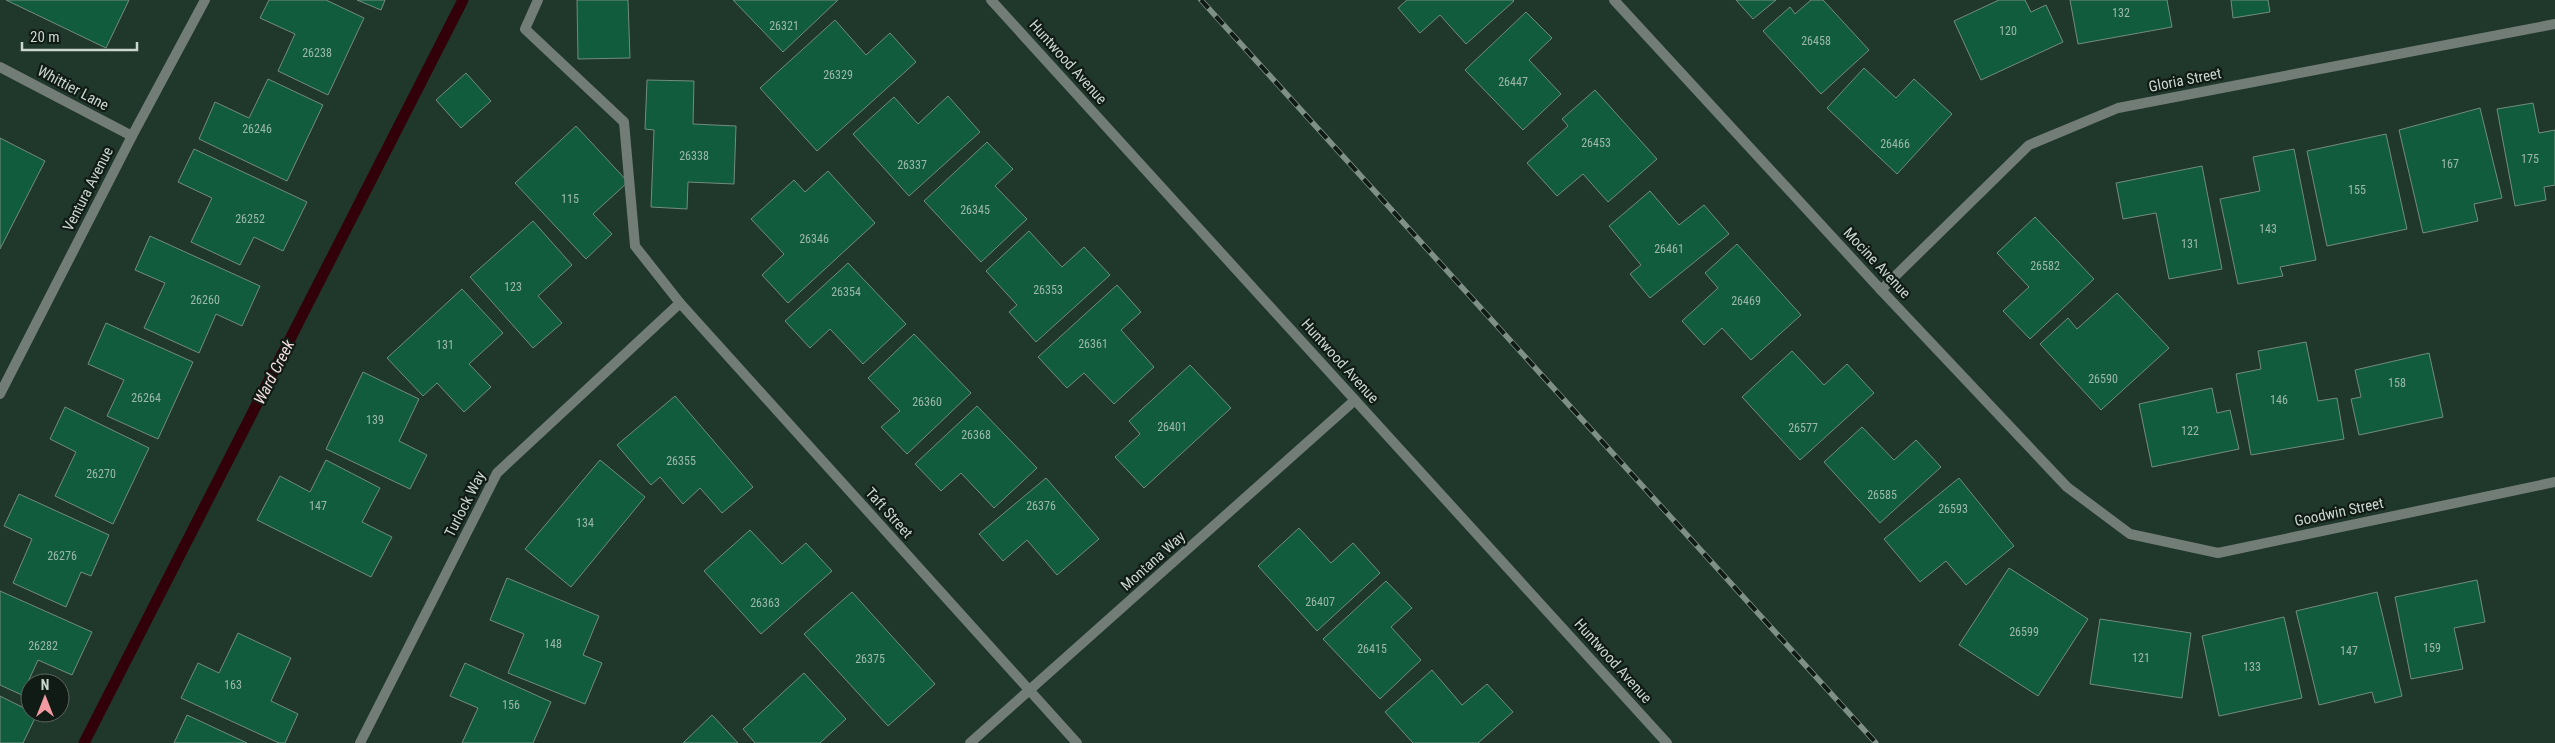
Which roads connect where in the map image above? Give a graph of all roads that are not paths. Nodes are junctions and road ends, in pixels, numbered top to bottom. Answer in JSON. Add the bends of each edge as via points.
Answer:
{"nodes":[{"id":1,"x":205,"y":0,"type":"edge"},
{"id":2,"x":538,"y":0,"type":"edge"},
{"id":3,"x":991,"y":0,"type":"edge"},
{"id":4,"x":1614,"y":0,"type":"edge"},
{"id":5,"x":2555,"y":24,"type":"edge"},
{"id":6,"x":0,"y":67,"type":"edge"},
{"id":7,"x":132,"y":136,"type":"junction"},
{"id":8,"x":1881,"y":290,"type":"junction"},
{"id":9,"x":680,"y":303,"type":"junction"},
{"id":10,"x":0,"y":394,"type":"edge"},
{"id":11,"x":1355,"y":400,"type":"junction"},
{"id":12,"x":2555,"y":482,"type":"edge"},
{"id":13,"x":2130,"y":534,"type":"joint"},
{"id":14,"x":1030,"y":691,"type":"junction"},
{"id":15,"x":360,"y":743,"type":"edge"},
{"id":16,"x":970,"y":743,"type":"edge"},
{"id":17,"x":1077,"y":743,"type":"edge"},
{"id":18,"x":1667,"y":743,"type":"edge"}],
"edges":[{"from":1,"to":7,"type":"street","name":"Ventura Avenue"},
{"from":2,"to":9,"type":"street","name":"Taft Street","via":[[525,29],[624,122],[635,246]]},
{"from":3,"to":11,"type":"street","name":"Huntwood Avenue"},
{"from":4,"to":8,"type":"street","name":"Mocine Avenue"},
{"from":5,"to":8,"type":"street","name":"Gloria Street","via":[[2118,108],[2029,145]]},
{"from":6,"to":7,"type":"street","name":"Whittier Lane"},
{"from":7,"to":10,"type":"street","name":"Ventura Avenue"},
{"from":8,"to":13,"type":"street","name":"Mocine Avenue","via":[[2067,487]]},
{"from":9,"to":14,"type":"street","name":"Taft Street"},
{"from":9,"to":15,"type":"street","name":"Turlock Way","via":[[497,473]]},
{"from":11,"to":14,"type":"street","name":"Montana Way"},
{"from":11,"to":18,"type":"street","name":"Huntwood Avenue"},
{"from":12,"to":13,"type":"street","name":"Goodwin Street","via":[[2218,554]]},
{"from":14,"to":16,"type":"street","name":"Montana Way"},
{"from":14,"to":17,"type":"street","name":"Taft Street"}]}
